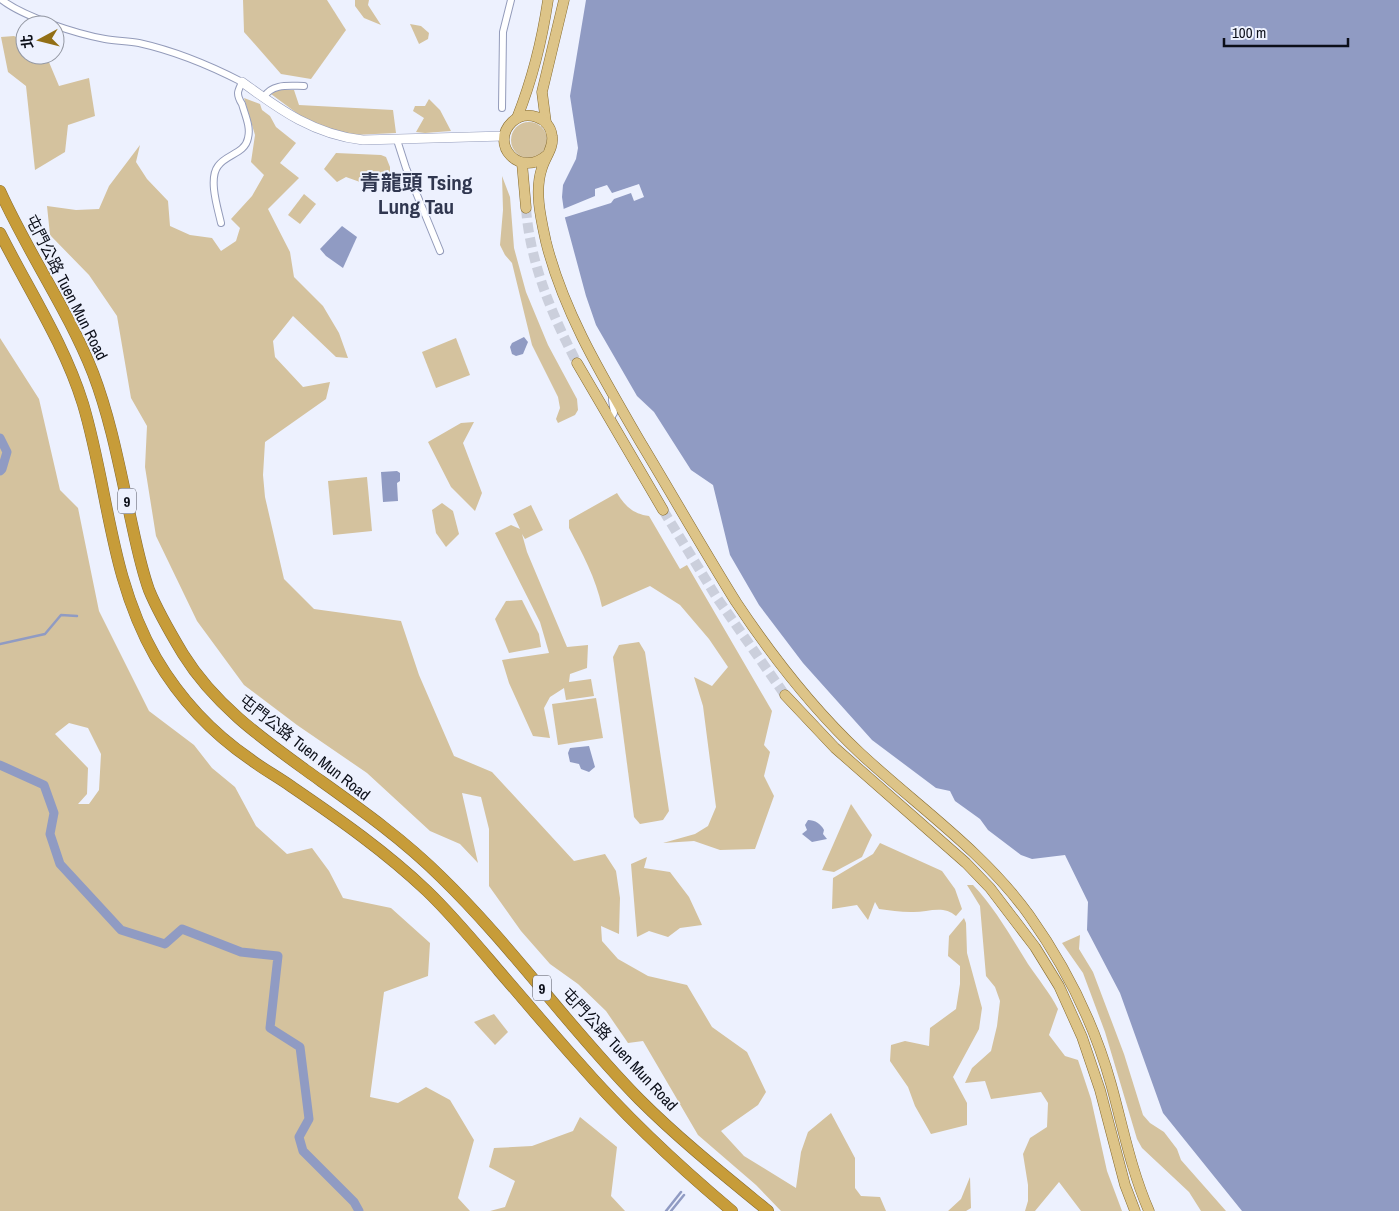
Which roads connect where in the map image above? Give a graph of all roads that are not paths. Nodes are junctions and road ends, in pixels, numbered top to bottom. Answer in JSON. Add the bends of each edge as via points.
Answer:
{"nodes":[{"id":1,"x":2,"y":0,"type":"edge"},
{"id":2,"x":511,"y":0,"type":"edge"},
{"id":3,"x":548,"y":0,"type":"edge"},
{"id":4,"x":564,"y":0,"type":"edge"},
{"id":5,"x":242,"y":82,"type":"junction"},
{"id":6,"x":304,"y":86,"type":"dead end"},
{"id":7,"x":264,"y":96,"type":"junction"},
{"id":8,"x":502,"y":108,"type":"dead end"},
{"id":9,"x":517,"y":118,"type":"junction"},
{"id":10,"x":546,"y":122,"type":"junction"},
{"id":11,"x":504,"y":136,"type":"junction"},
{"id":12,"x":397,"y":140,"type":"junction"},
{"id":13,"x":547,"y":156,"type":"junction"},
{"id":14,"x":522,"y":163,"type":"junction"},
{"id":15,"x":0,"y":191,"type":"edge"},
{"id":16,"x":526,"y":208,"type":"tunnel mouth"},
{"id":17,"x":221,"y":223,"type":"dead end"},
{"id":18,"x":0,"y":233,"type":"edge"},
{"id":19,"x":440,"y":251,"type":"dead end"},
{"id":20,"x":577,"y":363,"type":"tunnel mouth"},
{"id":21,"x":598,"y":367,"type":"junction"},
{"id":22,"x":610,"y":419,"type":"junction"},
{"id":23,"x":663,"y":510,"type":"tunnel mouth"},
{"id":24,"x":786,"y":696,"type":"tunnel mouth"},
{"id":25,"x":732,"y":1211,"type":"edge"},
{"id":26,"x":768,"y":1211,"type":"edge"},
{"id":27,"x":1135,"y":1211,"type":"edge"},
{"id":28,"x":1148,"y":1211,"type":"edge"}],
"edges":[{"from":1,"to":5,"type":"street","via":[[69,29],[173,53]]},
{"from":2,"to":8,"type":"street","via":[[504,32],[505,100]]},
{"from":3,"to":9,"type":"main road","via":[[536,60]]},
{"from":4,"to":10,"type":"main road","via":[[542,92]]},
{"from":5,"to":7,"type":"street"},
{"from":5,"to":17,"type":"street","via":[[238,93],[246,117],[248,141],[217,166],[214,184]]},
{"from":6,"to":7,"type":"street","via":[[278,86]]},
{"from":7,"to":12,"type":"street","via":[[297,119],[328,134],[363,140]]},
{"from":9,"to":10,"type":"main road","via":[[532,116]]},
{"from":9,"to":11,"type":"main road"},
{"from":10,"to":13,"type":"main road","via":[[552,135]]},
{"from":11,"to":12,"type":"street"},
{"from":11,"to":14,"type":"main road","via":[[508,153]]},
{"from":12,"to":19,"type":"street"},
{"from":13,"to":14,"type":"main road","via":[[535,163]]},
{"from":13,"to":21,"type":"main road","via":[[539,182],[543,228],[568,306]]},
{"from":14,"to":16,"type":"main road"},
{"from":15,"to":26,"type":"highway","name":"屯門公路 Tuen Mun Road","number":"9","via":[[77,336],[93,374],[112,433],[149,590],[186,659],[223,704],[254,733],[367,815],[440,875],[639,1099]]},
{"from":18,"to":25,"type":"highway","name":"屯門公路 Tuen Mun Road","number":"9","via":[[49,324],[77,387],[93,441],[124,586],[142,631],[169,679],[204,721],[230,744],[396,863],[427,892],[627,1115],[685,1172]]},
{"from":20,"to":22,"type":"main road"},
{"from":21,"to":22,"type":"street","via":[[614,404]]},
{"from":21,"to":28,"type":"main road","via":[[718,573],[774,657],[837,731],[983,862],[1028,913],[1053,950],[1098,1042]]},
{"from":22,"to":23,"type":"main road"},
{"from":24,"to":27,"type":"main road","via":[[834,748],[966,863],[1036,947],[1059,986],[1082,1037]]}]}
